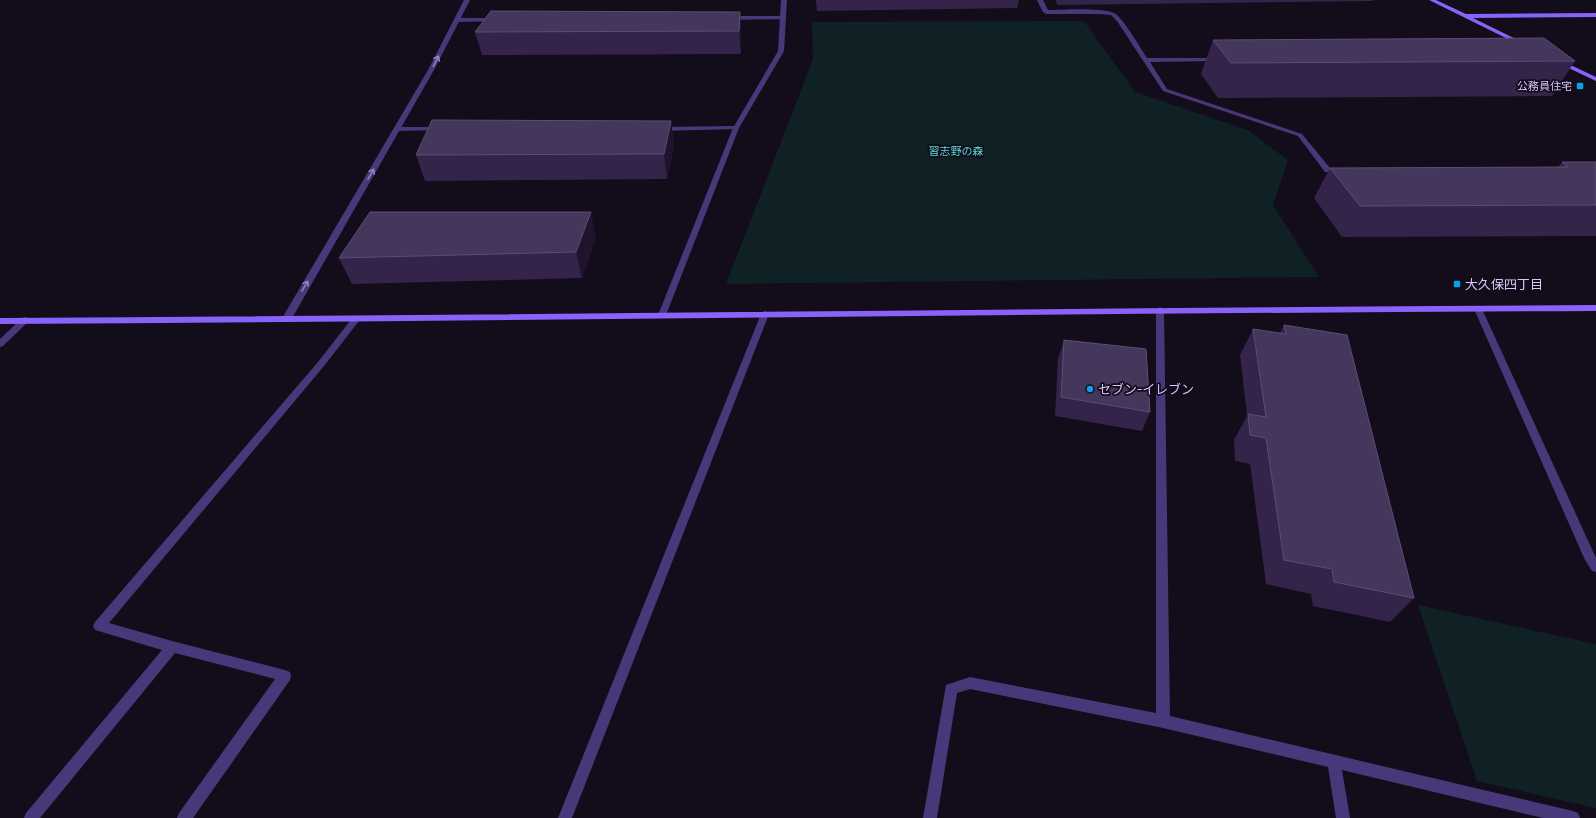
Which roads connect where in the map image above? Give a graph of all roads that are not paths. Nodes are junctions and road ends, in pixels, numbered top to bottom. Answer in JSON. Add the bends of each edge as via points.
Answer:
{"nodes":[{"id":1,"x":467,"y":0,"type":"edge"},
{"id":2,"x":784,"y":0,"type":"edge"},
{"id":3,"x":1040,"y":0,"type":"edge"},
{"id":4,"x":1432,"y":0,"type":"edge"},
{"id":5,"x":1596,"y":15,"type":"edge"},
{"id":6,"x":1464,"y":16,"type":"junction"},
{"id":7,"x":720,"y":18,"type":"edge"},
{"id":8,"x":784,"y":18,"type":"junction"},
{"id":9,"x":457,"y":20,"type":"junction"},
{"id":10,"x":505,"y":20,"type":"edge"},
{"id":11,"x":1527,"y":47,"type":"edge"},
{"id":12,"x":1224,"y":59,"type":"edge"},
{"id":13,"x":1145,"y":60,"type":"junction"},
{"id":14,"x":1555,"y":60,"type":"edge"},
{"id":15,"x":1596,"y":79,"type":"edge"},
{"id":16,"x":650,"y":128,"type":"edge"},
{"id":17,"x":736,"y":128,"type":"junction"},
{"id":18,"x":397,"y":129,"type":"junction"},
{"id":19,"x":452,"y":129,"type":"edge"},
{"id":20,"x":1352,"y":170,"type":"edge"},
{"id":21,"x":1478,"y":308,"type":"junction"},
{"id":22,"x":1596,"y":308,"type":"edge"},
{"id":23,"x":1160,"y":310,"type":"junction"},
{"id":24,"x":662,"y":314,"type":"junction"},
{"id":25,"x":765,"y":314,"type":"junction"},
{"id":26,"x":356,"y":319,"type":"junction"},
{"id":27,"x":0,"y":320,"type":"edge"},
{"id":28,"x":25,"y":320,"type":"junction"},
{"id":29,"x":286,"y":320,"type":"junction"},
{"id":30,"x":0,"y":344,"type":"edge"},
{"id":31,"x":1596,"y":567,"type":"edge"},
{"id":32,"x":172,"y":647,"type":"junction"},
{"id":33,"x":1163,"y":721,"type":"junction"},
{"id":34,"x":1334,"y":762,"type":"junction"},
{"id":35,"x":31,"y":818,"type":"edge"},
{"id":36,"x":184,"y":818,"type":"edge"},
{"id":37,"x":565,"y":818,"type":"edge"},
{"id":38,"x":930,"y":818,"type":"edge"},
{"id":39,"x":1343,"y":818,"type":"edge"},
{"id":40,"x":1573,"y":818,"type":"edge"}],
"edges":[{"from":1,"to":9,"type":"street"},
{"from":2,"to":8,"type":"street"},
{"from":3,"to":13,"type":"street","via":[[1046,12],[1113,14]]},
{"from":4,"to":6,"type":"street"},
{"from":5,"to":6,"type":"street"},
{"from":6,"to":11,"type":"street"},
{"from":7,"to":8,"type":"street"},
{"from":8,"to":17,"type":"street","via":[[781,51]]},
{"from":9,"to":10,"type":"street"},
{"from":18,"to":9,"type":"street","one_way":true},
{"from":12,"to":13,"type":"street"},
{"from":13,"to":20,"type":"street","via":[[1165,90],[1300,135],[1328,170]]},
{"from":14,"to":15,"type":"street"},
{"from":16,"to":17,"type":"street"},
{"from":17,"to":24,"type":"street"},
{"from":18,"to":19,"type":"street"},
{"from":29,"to":18,"type":"street","one_way":true},
{"from":21,"to":22,"type":"street"},
{"from":21,"to":23,"type":"street"},
{"from":21,"to":31,"type":"street"},
{"from":23,"to":25,"type":"street"},
{"from":23,"to":33,"type":"street"},
{"from":24,"to":25,"type":"street"},
{"from":24,"to":26,"type":"street"},
{"from":25,"to":37,"type":"street"},
{"from":26,"to":29,"type":"street"},
{"from":26,"to":32,"type":"street","via":[[316,370],[99,626]]},
{"from":27,"to":28,"type":"street"},
{"from":28,"to":29,"type":"street"},
{"from":28,"to":30,"type":"street"},
{"from":32,"to":35,"type":"street"},
{"from":32,"to":36,"type":"street","via":[[285,676]]},
{"from":33,"to":34,"type":"street"},
{"from":33,"to":38,"type":"street","via":[[970,683],[951,689]]},
{"from":34,"to":39,"type":"street"},
{"from":34,"to":40,"type":"street"}]}
